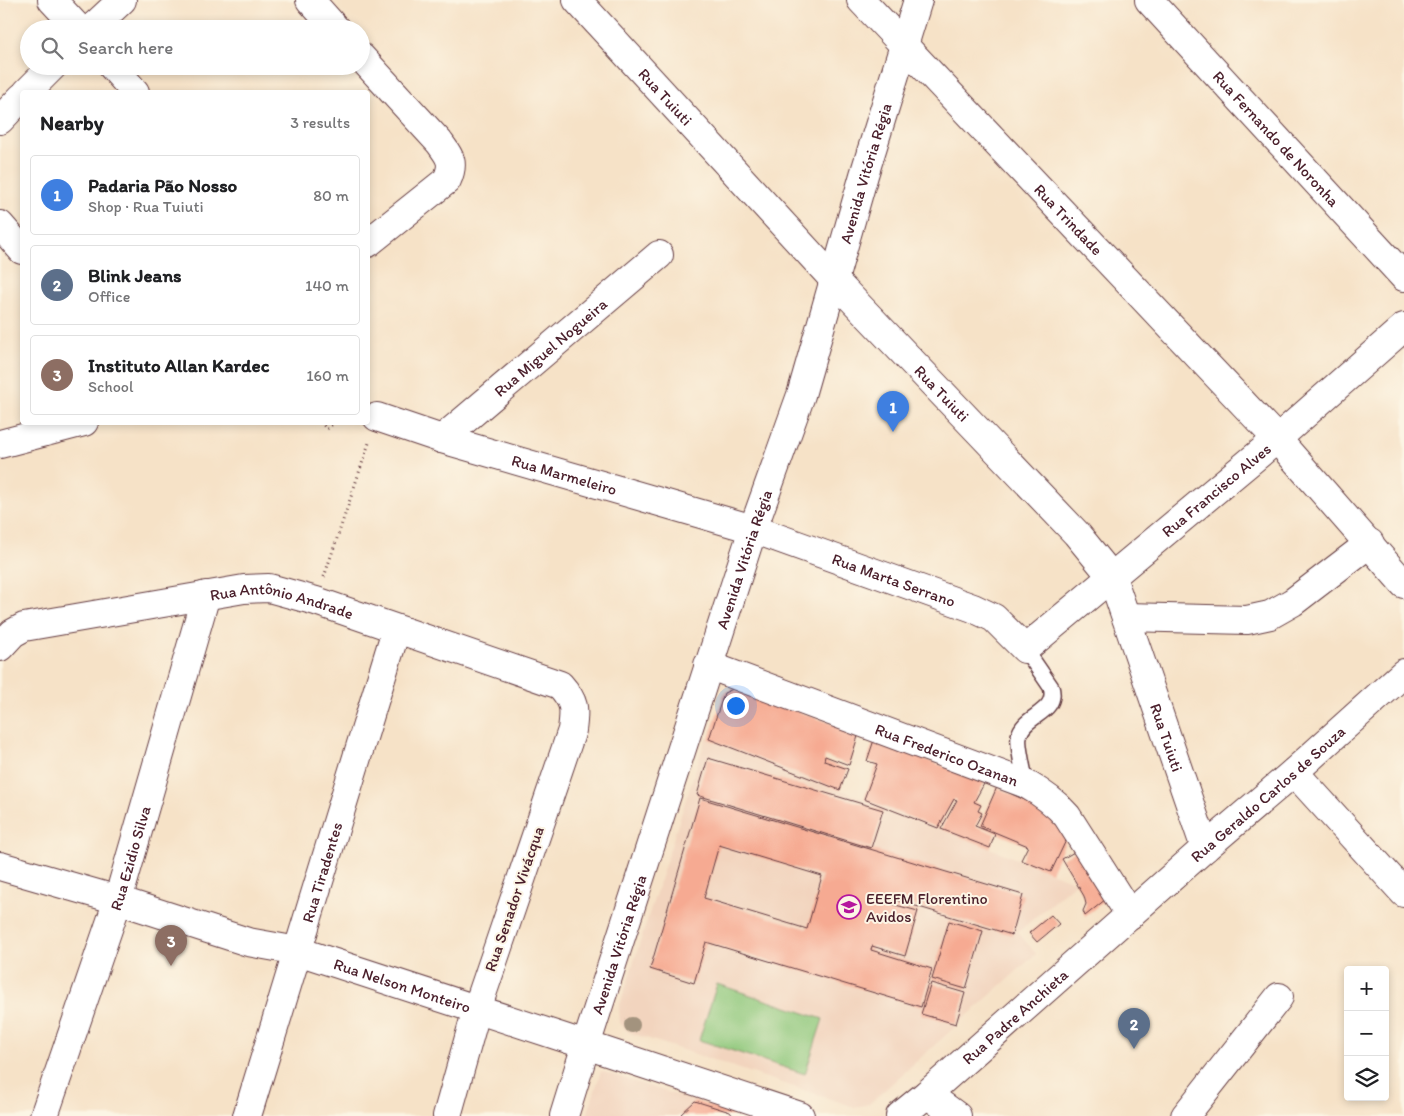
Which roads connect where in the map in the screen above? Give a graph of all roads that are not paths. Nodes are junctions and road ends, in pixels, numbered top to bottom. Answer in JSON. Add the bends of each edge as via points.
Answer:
{"nodes":[{"id":1,"x":52,"y":0,"type":"edge"},
{"id":2,"x":122,"y":0,"type":"edge"},
{"id":3,"x":310,"y":0,"type":"edge"},
{"id":4,"x":577,"y":0,"type":"edge"},
{"id":5,"x":861,"y":0,"type":"edge"},
{"id":6,"x":918,"y":0,"type":"edge"},
{"id":7,"x":1148,"y":0,"type":"edge"},
{"id":8,"x":71,"y":20,"type":"edge"},
{"id":9,"x":100,"y":20,"type":"edge"},
{"id":10,"x":328,"y":20,"type":"edge"},
{"id":11,"x":904,"y":47,"type":"junction"},
{"id":12,"x":370,"y":66,"type":"edge"},
{"id":13,"x":44,"y":75,"type":"edge"},
{"id":14,"x":120,"y":75,"type":"edge"},
{"id":15,"x":29,"y":90,"type":"edge"},
{"id":16,"x":133,"y":90,"type":"edge"},
{"id":17,"x":20,"y":99,"type":"edge"},
{"id":18,"x":0,"y":120,"type":"edge"},
{"id":19,"x":0,"y":225,"type":"edge"},
{"id":20,"x":370,"y":241,"type":"edge"},
{"id":21,"x":20,"y":248,"type":"edge"},
{"id":22,"x":659,"y":255,"type":"dead end"},
{"id":23,"x":1404,"y":277,"type":"edge"},
{"id":24,"x":835,"y":282,"type":"junction"},
{"id":25,"x":1404,"y":327,"type":"edge"},
{"id":26,"x":377,"y":417,"type":"road end"},
{"id":27,"x":73,"y":425,"type":"edge"},
{"id":28,"x":442,"y":439,"type":"junction"},
{"id":29,"x":1278,"y":439,"type":"junction"},
{"id":30,"x":0,"y":444,"type":"edge"},
{"id":31,"x":753,"y":529,"type":"junction"},
{"id":32,"x":1370,"y":543,"type":"junction"},
{"id":33,"x":1112,"y":577,"type":"junction"},
{"id":34,"x":1404,"y":584,"type":"edge"},
{"id":35,"x":206,"y":595,"type":"junction"},
{"id":36,"x":1126,"y":617,"type":"junction"},
{"id":37,"x":396,"y":630,"type":"junction"},
{"id":38,"x":0,"y":647,"type":"edge"},
{"id":39,"x":1025,"y":648,"type":"junction"},
{"id":40,"x":708,"y":665,"type":"junction"},
{"id":41,"x":1404,"y":672,"type":"edge"},
{"id":42,"x":560,"y":685,"type":"joint"},
{"id":43,"x":1294,"y":772,"type":"junction"},
{"id":44,"x":1026,"y":784,"type":"junction"},
{"id":45,"x":1205,"y":848,"type":"junction"},
{"id":46,"x":0,"y":866,"type":"edge"},
{"id":47,"x":1404,"y":893,"type":"edge"},
{"id":48,"x":118,"y":900,"type":"junction"},
{"id":49,"x":1130,"y":915,"type":"junction"},
{"id":50,"x":298,"y":951,"type":"junction"},
{"id":51,"x":1278,"y":997,"type":"dead end"},
{"id":52,"x":477,"y":1009,"type":"junction"},
{"id":53,"x":586,"y":1045,"type":"junction"},
{"id":54,"x":927,"y":1094,"type":"junction"},
{"id":55,"x":44,"y":1116,"type":"edge"},
{"id":56,"x":247,"y":1116,"type":"edge"},
{"id":57,"x":447,"y":1116,"type":"edge"},
{"id":58,"x":564,"y":1116,"type":"edge"},
{"id":59,"x":800,"y":1116,"type":"edge"},
{"id":60,"x":900,"y":1116,"type":"edge"},
{"id":61,"x":957,"y":1116,"type":"edge"},
{"id":62,"x":1185,"y":1116,"type":"edge"}],
"edges":[{"from":1,"to":8,"type":"street"},
{"from":2,"to":9,"type":"street"},
{"from":3,"to":10,"type":"street"},
{"from":4,"to":24,"type":"street","name":"Rua Tuiuti"},
{"from":5,"to":11,"type":"street","name":"Rua Trindade"},
{"from":6,"to":11,"type":"street","name":"Avenida Vitória Régia"},
{"from":7,"to":23,"type":"street","name":"Rua Fernando de Noronha"},
{"from":11,"to":24,"type":"street","name":"Avenida Vitória Régia"},
{"from":11,"to":29,"type":"street","name":"Rua Trindade"},
{"from":12,"to":20,"type":"street","via":[[439,142],[452,169],[447,180]]},
{"from":13,"to":15,"type":"street"},
{"from":14,"to":16,"type":"street"},
{"from":17,"to":18,"type":"street"},
{"from":19,"to":21,"type":"street"},
{"from":22,"to":28,"type":"street","name":"Rua Miguel Nogueira"},
{"from":24,"to":31,"type":"street","name":"Avenida Vitória Régia","via":[[801,395]]},
{"from":24,"to":33,"type":"street","name":"Rua Tuiuti","via":[[1076,533]]},
{"from":25,"to":29,"type":"street","name":"Rua Francisco Alves"},
{"from":26,"to":28,"type":"street","name":"Rua Marmeleiro"},
{"from":27,"to":30,"type":"street"},
{"from":28,"to":31,"type":"street","name":"Rua Marmeleiro"},
{"from":29,"to":32,"type":"street","name":"Rua Trindade"},
{"from":29,"to":33,"type":"street","name":"Rua Francisco Alves"},
{"from":31,"to":39,"type":"street","name":"Rua Marta Serrano","via":[[973,608],[994,618]]},
{"from":31,"to":40,"type":"street","name":"Avenida Vitória Régia"},
{"from":32,"to":34,"type":"street","name":"Rua Trindade"},
{"from":32,"to":36,"type":"street","via":[[1293,602],[1270,615],[1247,620]]},
{"from":33,"to":36,"type":"street","name":"Rua Tuiuti"},
{"from":33,"to":39,"type":"street","name":"Rua Francisco Alves"},
{"from":35,"to":37,"type":"street","name":"Rua Antônio Andrade","via":[[269,588]]},
{"from":35,"to":38,"type":"street","name":"Rua Antônio Andrade","via":[[24,627]]},
{"from":35,"to":48,"type":"street","name":"Rua Ezidio Silva"},
{"from":36,"to":45,"type":"street","name":"Rua Tuiuti"},
{"from":37,"to":42,"type":"street","name":"Rua Antônio Andrade"},
{"from":37,"to":50,"type":"street","name":"Rua Tiradentes"},
{"from":39,"to":44,"type":"lane","via":[[1053,693],[1048,707],[1023,726],[1018,738]]},
{"from":40,"to":44,"type":"street","name":"Rua Frederico Ozanan"},
{"from":40,"to":53,"type":"street","name":"Avenida Vitória Régia"},
{"from":41,"to":43,"type":"street","name":"Rua Geraldo Carlos de Souza"},
{"from":42,"to":52,"type":"street","name":"Rua Senador Vivácqua","via":[[572,698],[572,730]]},
{"from":43,"to":45,"type":"street","name":"Rua Geraldo Carlos de Souza"},
{"from":43,"to":47,"type":"street"},
{"from":44,"to":49,"type":"street","name":"Rua Frederico Ozanan","via":[[1042,792],[1067,816]]},
{"from":45,"to":49,"type":"street","name":"Rua Geraldo Carlos de Souza"},
{"from":46,"to":48,"type":"street","name":"Rua Nelson Monteiro"},
{"from":48,"to":50,"type":"street","name":"Rua Nelson Monteiro","via":[[248,942]]},
{"from":48,"to":55,"type":"street","name":"Rua Ezidio Silva"},
{"from":49,"to":54,"type":"street","name":"Rua Padre Anchieta"},
{"from":50,"to":52,"type":"street","name":"Rua Nelson Monteiro"},
{"from":50,"to":56,"type":"street","name":"Rua Tiradentes"},
{"from":51,"to":62,"type":"street"},
{"from":52,"to":53,"type":"street","name":"Rua Nelson Monteiro"},
{"from":52,"to":57,"type":"street","name":"Rua Senador Vivácqua"},
{"from":53,"to":58,"type":"street","name":"Avenida Vitória Régia"},
{"from":53,"to":59,"type":"street","name":"Rua Nelson Monteiro"},
{"from":54,"to":60,"type":"street","name":"Rua Padre Anchieta"},
{"from":54,"to":61,"type":"street"}]}
